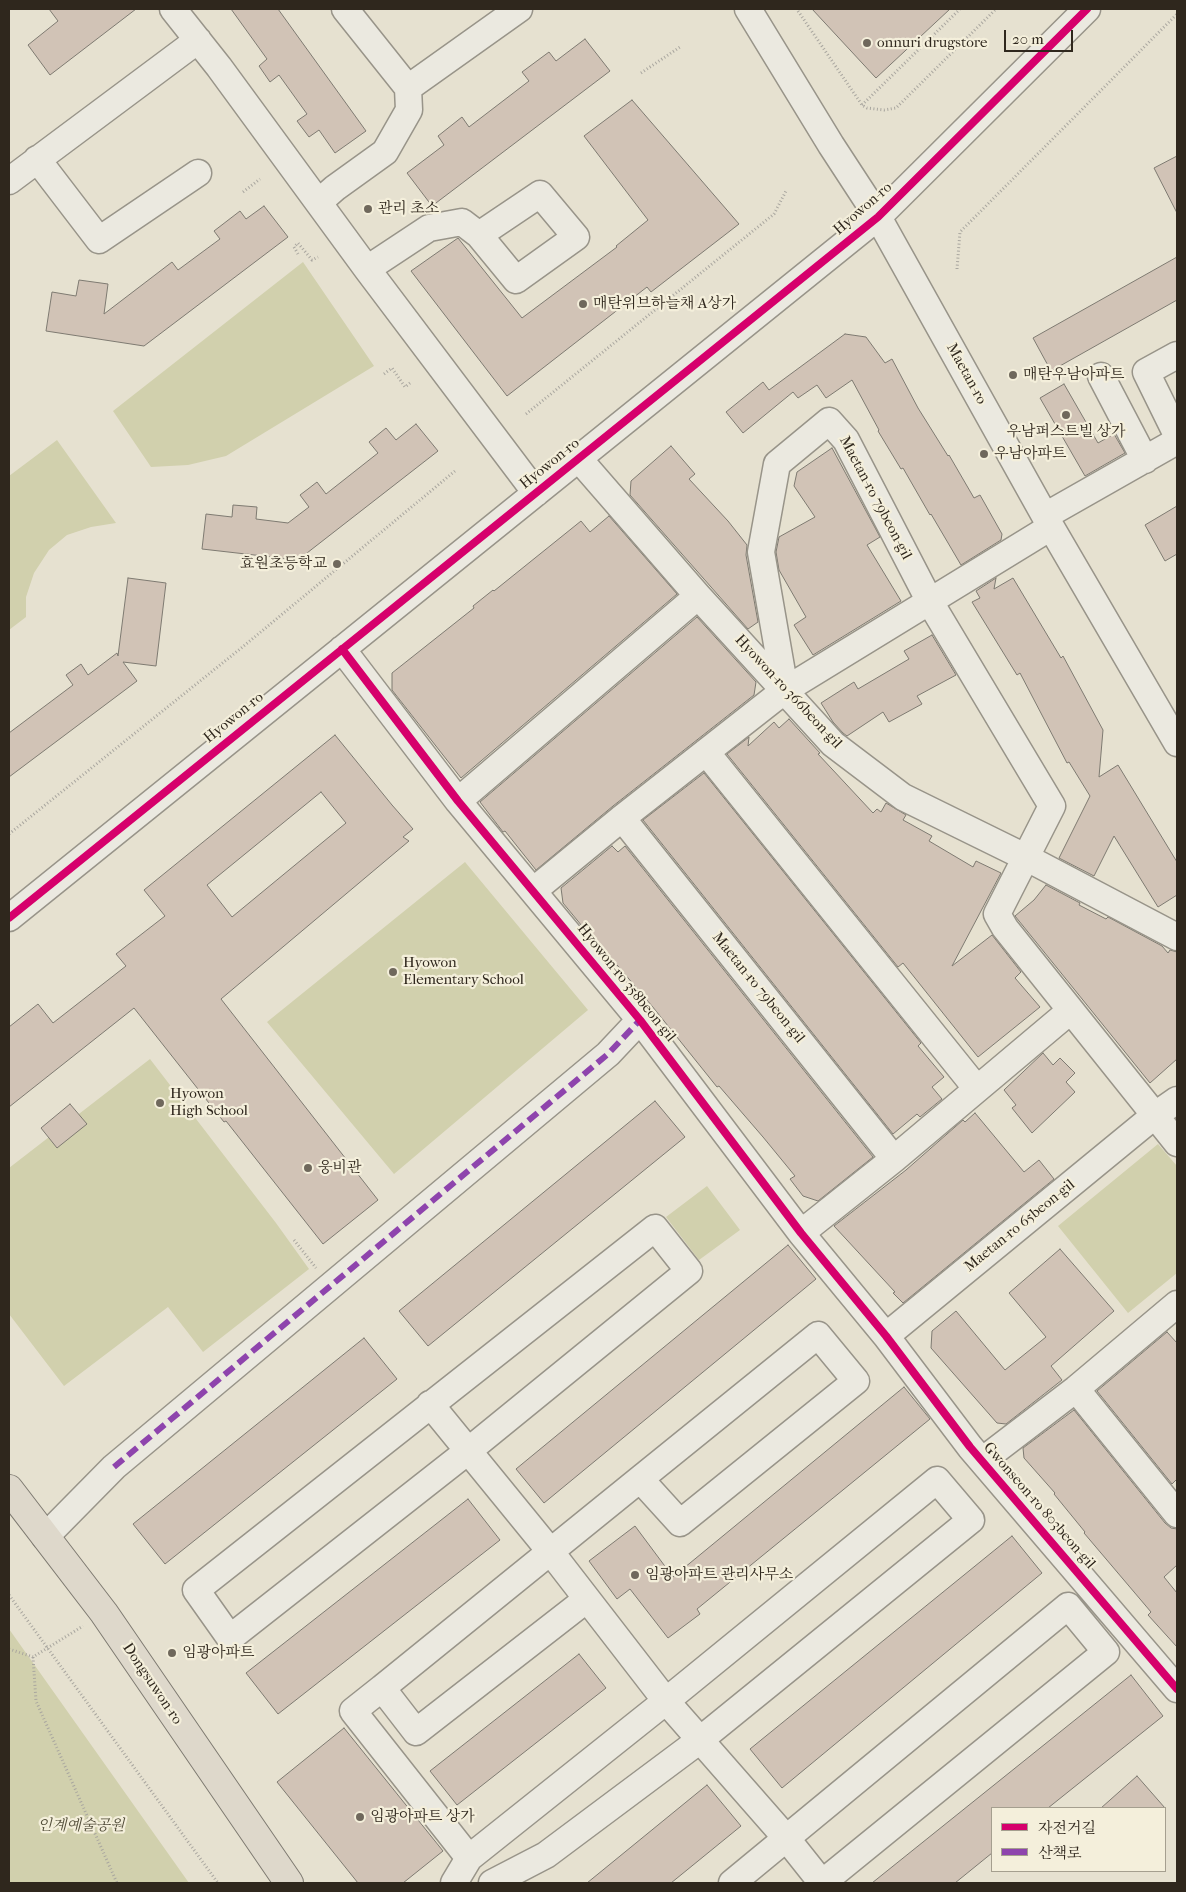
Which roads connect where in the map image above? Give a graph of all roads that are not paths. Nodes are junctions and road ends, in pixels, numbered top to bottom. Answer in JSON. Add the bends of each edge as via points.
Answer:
{"nodes":[{"id":1,"x":173,"y":9,"type":"edge"},
{"id":2,"x":345,"y":9,"type":"edge"},
{"id":3,"x":519,"y":9,"type":"edge"},
{"id":4,"x":1087,"y":9,"type":"edge"},
{"id":5,"x":752,"y":11,"type":"edge"},
{"id":6,"x":198,"y":40,"type":"junction"},
{"id":7,"x":408,"y":88,"type":"junction"},
{"id":8,"x":37,"y":159,"type":"junction"},
{"id":9,"x":198,"y":172,"type":"dead end"},
{"id":10,"x":9,"y":180,"type":"edge"},
{"id":11,"x":319,"y":202,"type":"junction"},
{"id":12,"x":878,"y":217,"type":"junction"},
{"id":13,"x":479,"y":235,"type":"dead end"},
{"id":14,"x":367,"y":269,"type":"junction"},
{"id":15,"x":1177,"y":355,"type":"edge"},
{"id":16,"x":1101,"y":376,"type":"dead end"},
{"id":17,"x":1177,"y":435,"type":"edge"},
{"id":18,"x":1177,"y":441,"type":"edge"},
{"id":19,"x":578,"y":458,"type":"junction"},
{"id":20,"x":1145,"y":460,"type":"junction"},
{"id":21,"x":536,"y":493,"type":"junction"},
{"id":22,"x":1048,"y":522,"type":"junction"},
{"id":23,"x":698,"y":596,"type":"junction"},
{"id":24,"x":930,"y":602,"type":"junction"},
{"id":25,"x":342,"y":648,"type":"junction"},
{"id":26,"x":785,"y":690,"type":"junction"},
{"id":27,"x":1177,"y":743,"type":"edge"},
{"id":28,"x":706,"y":752,"type":"junction"},
{"id":29,"x":458,"y":801,"type":"junction"},
{"id":30,"x":622,"y":818,"type":"junction"},
{"id":31,"x":1027,"y":858,"type":"junction"},
{"id":32,"x":533,"y":891,"type":"junction"},
{"id":33,"x":9,"y":918,"type":"edge"},
{"id":34,"x":1177,"y":937,"type":"edge"},
{"id":35,"x":1070,"y":1011,"type":"junction"},
{"id":36,"x":640,"y":1020,"type":"junction"},
{"id":37,"x":977,"y":1089,"type":"junction"},
{"id":38,"x":1177,"y":1100,"type":"edge"},
{"id":39,"x":1154,"y":1116,"type":"junction"},
{"id":40,"x":1177,"y":1144,"type":"edge"},
{"id":41,"x":894,"y":1159,"type":"junction"},
{"id":42,"x":801,"y":1233,"type":"junction"},
{"id":43,"x":1173,"y":1317,"type":"edge"},
{"id":44,"x":886,"y":1336,"type":"junction"},
{"id":45,"x":1076,"y":1389,"type":"junction"},
{"id":46,"x":430,"y":1404,"type":"junction"},
{"id":47,"x":468,"y":1451,"type":"junction"},
{"id":48,"x":983,"y":1460,"type":"junction"},
{"id":49,"x":640,"y":1480,"type":"junction"},
{"id":50,"x":9,"y":1489,"type":"edge"},
{"id":51,"x":1177,"y":1514,"type":"edge"},
{"id":52,"x":45,"y":1537,"type":"junction"},
{"id":53,"x":550,"y":1552,"type":"junction"},
{"id":54,"x":587,"y":1599,"type":"junction"},
{"id":55,"x":382,"y":1688,"type":"junction"},
{"id":56,"x":1177,"y":1689,"type":"edge"},
{"id":57,"x":666,"y":1701,"type":"junction"},
{"id":58,"x":700,"y":1740,"type":"junction"},
{"id":59,"x":787,"y":1839,"type":"junction"},
{"id":60,"x":469,"y":1858,"type":"junction"},
{"id":61,"x":289,"y":1883,"type":"edge"},
{"id":62,"x":454,"y":1883,"type":"edge"},
{"id":63,"x":492,"y":1883,"type":"edge"},
{"id":64,"x":732,"y":1883,"type":"edge"},
{"id":65,"x":822,"y":1883,"type":"edge"}],
"edges":[{"from":1,"to":6,"type":"street"},
{"from":2,"to":7,"type":"street"},
{"from":3,"to":7,"type":"street"},
{"from":4,"to":12,"type":"street","name":"Hyowon-ro"},
{"from":5,"to":12,"type":"street","name":"Maetan-ro","via":[[831,145]]},
{"from":6,"to":8,"type":"street"},
{"from":6,"to":11,"type":"street"},
{"from":7,"to":11,"type":"street","via":[[409,110],[385,152]]},
{"from":8,"to":9,"type":"street","via":[[99,240]]},
{"from":8,"to":10,"type":"street"},
{"from":11,"to":14,"type":"street"},
{"from":12,"to":19,"type":"street","name":"Hyowon-ro"},
{"from":12,"to":22,"type":"street","name":"Maetan-ro"},
{"from":13,"to":14,"type":"street","via":[[462,222],[429,228]]},
{"from":14,"to":21,"type":"street"},
{"from":15,"to":17,"type":"street","via":[[1146,372]]},
{"from":16,"to":20,"type":"street"},
{"from":18,"to":20,"type":"street"},
{"from":19,"to":21,"type":"street","name":"Hyowon-ro"},
{"from":19,"to":23,"type":"street","name":"Hyowon-ro 366beon-gil"},
{"from":20,"to":22,"type":"street"},
{"from":21,"to":25,"type":"street","name":"Hyowon-ro"},
{"from":22,"to":24,"type":"street"},
{"from":22,"to":27,"type":"street","name":"Maetan-ro"},
{"from":23,"to":26,"type":"street","name":"Hyowon-ro 366beon-gil"},
{"from":23,"to":29,"type":"street"},
{"from":24,"to":26,"type":"street"},
{"from":24,"to":26,"type":"street","name":"Maetan-ro 79beon-gil","via":[[846,440],[829,421],[777,464],[761,552]]},
{"from":24,"to":31,"type":"street","name":"Maetan-ro 79beon-gil","via":[[1052,806]]},
{"from":25,"to":29,"type":"street","name":"Hyowon-ro 358beon-gil"},
{"from":25,"to":33,"type":"street","name":"Hyowon-ro"},
{"from":26,"to":28,"type":"street"},
{"from":26,"to":31,"type":"street","name":"Hyowon-ro 366beon-gil","via":[[833,744],[903,797]]},
{"from":28,"to":30,"type":"street"},
{"from":28,"to":37,"type":"street"},
{"from":29,"to":32,"type":"street","name":"Hyowon-ro 358beon-gil"},
{"from":30,"to":32,"type":"street"},
{"from":30,"to":41,"type":"street","name":"Maetan-ro 79beon-gil"},
{"from":31,"to":34,"type":"street","name":"Hyowon-ro 366beon-gil"},
{"from":31,"to":35,"type":"street","via":[[997,914]]},
{"from":32,"to":36,"type":"street","name":"Hyowon-ro 358beon-gil"},
{"from":35,"to":37,"type":"street"},
{"from":35,"to":39,"type":"street"},
{"from":36,"to":42,"type":"street","name":"Hyowon-ro 358beon-gil"},
{"from":36,"to":52,"type":"street","via":[[608,1054],[114,1467]]},
{"from":37,"to":41,"type":"street"},
{"from":38,"to":39,"type":"street","name":"Maetan-ro 65beon-gil"},
{"from":39,"to":40,"type":"street"},
{"from":39,"to":44,"type":"street","name":"Maetan-ro 65beon-gil"},
{"from":41,"to":42,"type":"street"},
{"from":42,"to":44,"type":"street","name":"Hyowon-ro 358beon-gil"},
{"from":43,"to":45,"type":"street"},
{"from":44,"to":48,"type":"street","name":"Gwonseon-ro 803beon-gil"},
{"from":45,"to":48,"type":"street"},
{"from":45,"to":51,"type":"street"},
{"from":46,"to":47,"type":"street"},
{"from":46,"to":47,"type":"street","via":[[655,1228],[689,1271]]},
{"from":46,"to":47,"type":"street","via":[[196,1590],[230,1638]]},
{"from":47,"to":53,"type":"street"},
{"from":48,"to":56,"type":"street","name":"Gwonseon-ro 803beon-gil"},
{"from":49,"to":49,"type":"street","via":[[818,1335],[856,1381],[680,1523]]},
{"from":49,"to":53,"type":"street"},
{"from":50,"to":52,"type":"main road","name":"Dongsuwon-ro"},
{"from":52,"to":61,"type":"main road","name":"Dongsuwon-ro","via":[[104,1613]]},
{"from":53,"to":54,"type":"street"},
{"from":53,"to":55,"type":"street"},
{"from":54,"to":55,"type":"street","via":[[416,1732]]},
{"from":54,"to":57,"type":"street"},
{"from":55,"to":60,"type":"street","via":[[353,1711]]},
{"from":57,"to":58,"type":"street"},
{"from":57,"to":58,"type":"street","via":[[937,1480],[971,1520]]},
{"from":57,"to":60,"type":"street"},
{"from":58,"to":59,"type":"street"},
{"from":58,"to":63,"type":"street","via":[[546,1855]]},
{"from":59,"to":64,"type":"street"},
{"from":59,"to":65,"type":"street"},
{"from":59,"to":65,"type":"street","via":[[1068,1606],[1106,1652]]},
{"from":60,"to":62,"type":"street"}]}
